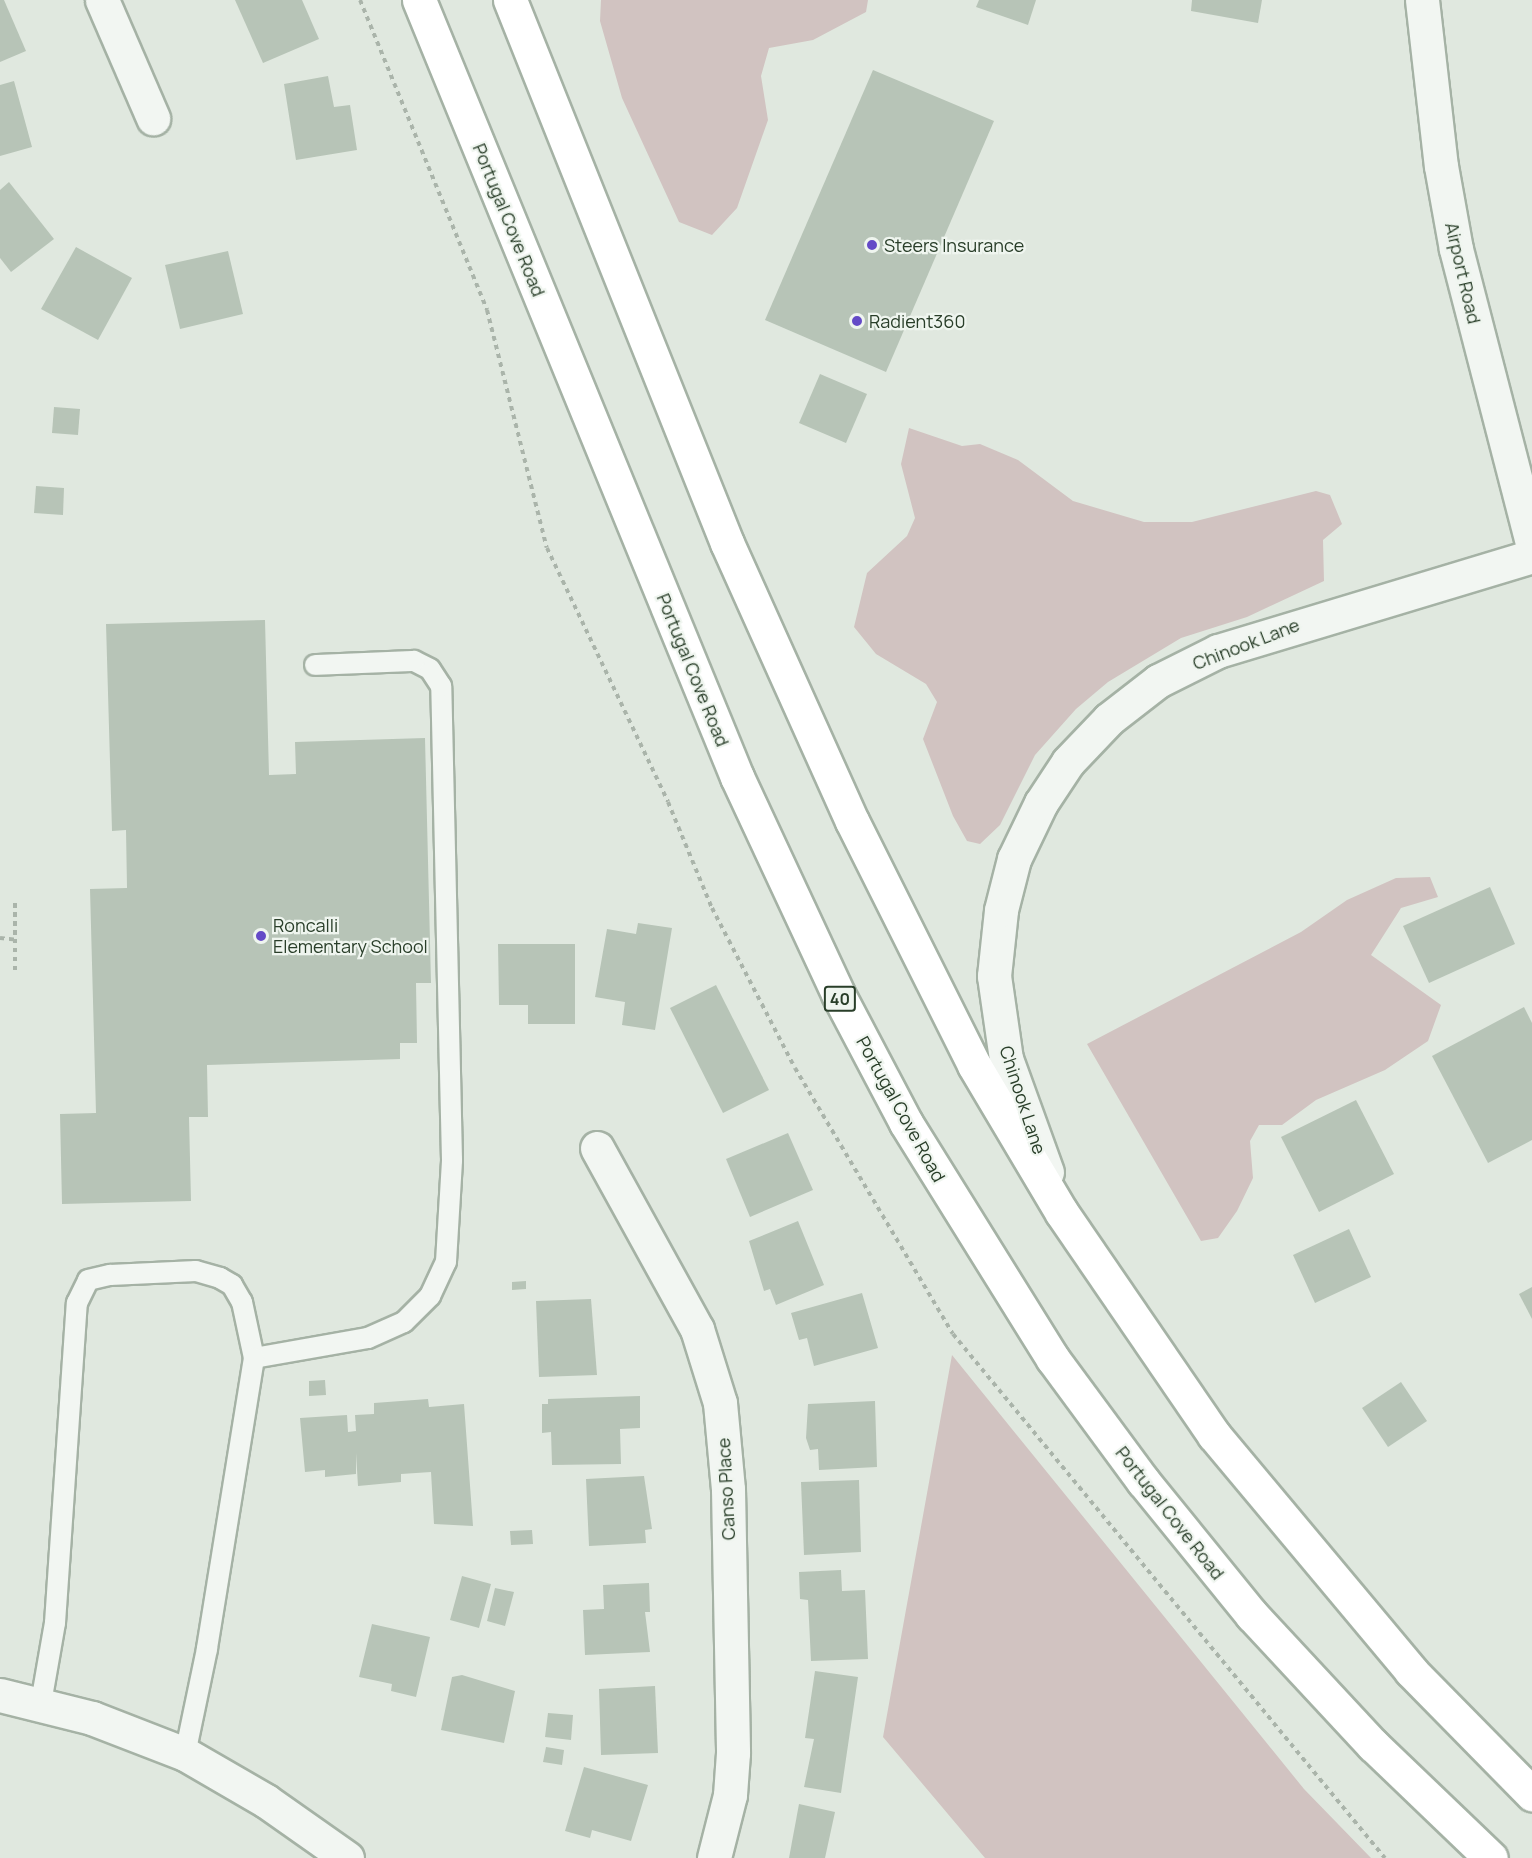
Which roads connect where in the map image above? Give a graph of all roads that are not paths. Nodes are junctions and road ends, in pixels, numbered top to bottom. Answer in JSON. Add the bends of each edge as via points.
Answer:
{"nodes":[{"id":1,"x":102,"y":0,"type":"edge"},
{"id":2,"x":419,"y":0,"type":"edge"},
{"id":3,"x":510,"y":0,"type":"edge"},
{"id":4,"x":1422,"y":0,"type":"edge"},
{"id":5,"x":153,"y":118,"type":"dead end"},
{"id":6,"x":1532,"y":542,"type":"edge"},
{"id":7,"x":1532,"y":556,"type":"edge"},
{"id":8,"x":315,"y":665,"type":"dead end"},
{"id":9,"x":597,"y":1148,"type":"dead end"},
{"id":10,"x":1062,"y":1213,"type":"junction"},
{"id":11,"x":254,"y":1358,"type":"junction"},
{"id":12,"x":0,"y":1695,"type":"edge"},
{"id":13,"x":41,"y":1703,"type":"junction"},
{"id":14,"x":186,"y":1754,"type":"junction"},
{"id":15,"x":1532,"y":1794,"type":"edge"},
{"id":16,"x":347,"y":1858,"type":"edge"},
{"id":17,"x":714,"y":1858,"type":"edge"},
{"id":18,"x":1491,"y":1858,"type":"edge"}],
"edges":[{"from":1,"to":5,"type":"street"},
{"from":2,"to":18,"type":"main road","name":"Portugal Cove Road","number":"40","via":[[737,777],[838,994],[906,1123],[1053,1359],[1143,1481],[1251,1615],[1373,1745]]},
{"from":3,"to":10,"type":"main road","via":[[727,543],[852,821],[974,1065]]},
{"from":4,"to":6,"type":"street","name":"Airport Road","via":[[1441,166],[1456,249]]},
{"from":7,"to":10,"type":"street","name":"Chinook Lane","via":[[1218,651],[1158,681],[1109,719],[1068,762],[1041,802],[1014,859],[1001,910],[994,975],[1006,1059]]},
{"from":8,"to":11,"type":"lane","via":[[414,661],[430,669],[441,686],[452,1160],[446,1262],[430,1296],[404,1322],[368,1338]]},
{"from":9,"to":17,"type":"street","name":"Canso Place","via":[[697,1329],[720,1403],[728,1489],[734,1753],[730,1795]]},
{"from":10,"to":15,"type":"main road","via":[[1214,1435],[1298,1541],[1412,1671]]},
{"from":11,"to":13,"type":"lane","via":[[242,1302],[232,1284],[220,1278],[196,1271],[88,1280],[77,1303],[73,1334],[55,1623]]},
{"from":11,"to":14,"type":"lane"},
{"from":12,"to":13,"type":"street"},
{"from":13,"to":14,"type":"street"},
{"from":14,"to":16,"type":"street","via":[[266,1801]]}]}
